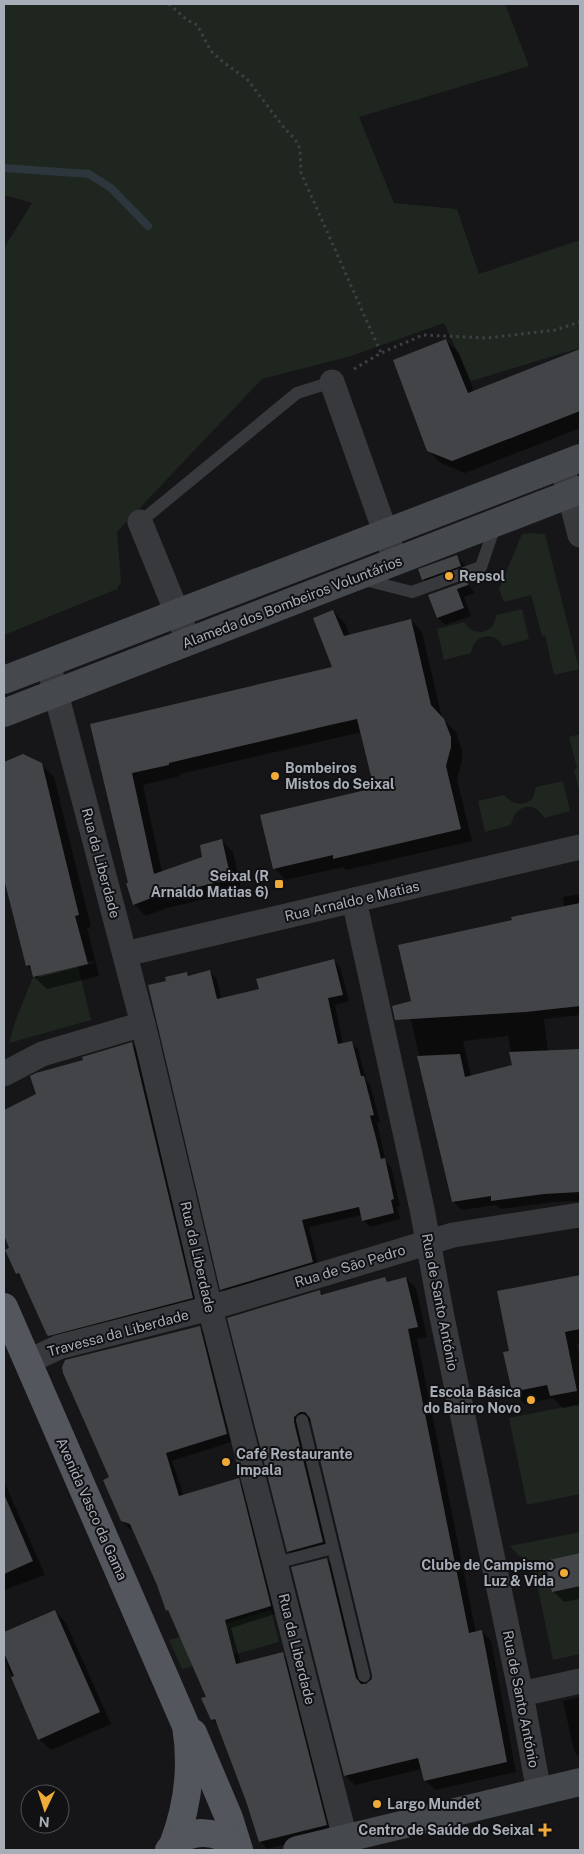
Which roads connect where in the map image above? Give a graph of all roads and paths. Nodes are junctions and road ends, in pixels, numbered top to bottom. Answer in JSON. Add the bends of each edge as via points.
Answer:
{"nodes":[{"id":1,"x":169,"y":4,"type":"edge"},
{"id":2,"x":580,"y":322,"type":"edge"},
{"id":3,"x":381,"y":353,"type":"junction"},
{"id":4,"x":332,"y":382,"type":"junction"},
{"id":5,"x":571,"y":461,"type":"edge"},
{"id":6,"x":575,"y":492,"type":"edge"},
{"id":7,"x":140,"y":522,"type":"joint"},
{"id":8,"x":496,"y":523,"type":"junction"},
{"id":9,"x":385,"y":533,"type":"junction"},
{"id":10,"x":580,"y":535,"type":"edge"},
{"id":11,"x":396,"y":562,"type":"junction"},
{"id":12,"x":356,"y":578,"type":"junction"},
{"id":13,"x":177,"y":613,"type":"junction"},
{"id":14,"x":189,"y":642,"type":"junction"},
{"id":15,"x":48,"y":663,"type":"junction"},
{"id":16,"x":4,"y":680,"type":"edge"},
{"id":17,"x":56,"y":693,"type":"junction"},
{"id":18,"x":4,"y":713,"type":"edge"},
{"id":19,"x":580,"y":847,"type":"edge"},
{"id":20,"x":354,"y":900,"type":"junction"},
{"id":21,"x":125,"y":954,"type":"junction"},
{"id":22,"x":143,"y":1024,"type":"junction"},
{"id":23,"x":4,"y":1074,"type":"edge"},
{"id":24,"x":580,"y":1215,"type":"edge"},
{"id":25,"x":429,"y":1242,"type":"junction"},
{"id":26,"x":4,"y":1307,"type":"edge"},
{"id":27,"x":210,"y":1308,"type":"junction"},
{"id":28,"x":27,"y":1362,"type":"junction"},
{"id":29,"x":302,"y":1420,"type":"dead end"},
{"id":30,"x":333,"y":1548,"type":"junction"},
{"id":31,"x":276,"y":1563,"type":"junction"},
{"id":32,"x":364,"y":1676,"type":"dead end"},
{"id":33,"x":580,"y":1681,"type":"edge"},
{"id":34,"x":521,"y":1694,"type":"junction"},
{"id":35,"x":180,"y":1710,"type":"junction"},
{"id":36,"x":580,"y":1782,"type":"edge"},
{"id":37,"x":539,"y":1792,"type":"junction"},
{"id":38,"x":346,"y":1844,"type":"edge"},
{"id":39,"x":171,"y":1848,"type":"edge"},
{"id":40,"x":238,"y":1850,"type":"edge"},
{"id":41,"x":296,"y":1850,"type":"edge"}],
"edges":[{"from":1,"to":3,"type":"path","via":[[198,25],[211,51],[247,79],[295,139],[300,149],[301,173]]},
{"from":2,"to":3,"type":"path","via":[[554,330],[487,338],[423,335]]},
{"from":3,"to":4,"type":"path"},
{"from":4,"to":7,"type":"lane","via":[[297,393]]},
{"from":4,"to":9,"type":"street"},
{"from":5,"to":6,"type":"street"},
{"from":5,"to":9,"type":"main road"},
{"from":6,"to":8,"type":"main road","name":"Alameda dos Bombeiros Voluntários"},
{"from":6,"to":10,"type":"street"},
{"from":7,"to":13,"type":"street"},
{"from":8,"to":11,"type":"main road","name":"Alameda dos Bombeiros Voluntários"},
{"from":8,"to":12,"type":"lane","via":[[481,567],[412,592]]},
{"from":9,"to":11,"type":"street"},
{"from":9,"to":13,"type":"main road"},
{"from":11,"to":12,"type":"main road","name":"Alameda dos Bombeiros Voluntários"},
{"from":12,"to":14,"type":"main road","name":"Alameda dos Bombeiros Voluntários"},
{"from":13,"to":14,"type":"street"},
{"from":13,"to":15,"type":"main road"},
{"from":14,"to":17,"type":"main road","name":"Alameda dos Bombeiros Voluntários"},
{"from":15,"to":16,"type":"main road"},
{"from":15,"to":17,"type":"street","name":"Rua da Liberdade"},
{"from":17,"to":18,"type":"main road","name":"Alameda dos Bombeiros Voluntários"},
{"from":17,"to":21,"type":"street","name":"Rua da Liberdade"},
{"from":19,"to":20,"type":"street","name":"Rua Arnaldo e Matias"},
{"from":20,"to":21,"type":"street","name":"Rua Arnaldo e Matias"},
{"from":20,"to":25,"type":"street","name":"Rua de Santo António"},
{"from":21,"to":22,"type":"street","name":"Rua da Liberdade"},
{"from":22,"to":23,"type":"street","via":[[42,1054]]},
{"from":22,"to":27,"type":"street","name":"Rua da Liberdade"},
{"from":24,"to":25,"type":"street","name":"Rua de São Pedro","via":[[453,1235]]},
{"from":25,"to":27,"type":"street","name":"Rua de São Pedro"},
{"from":25,"to":34,"type":"street","name":"Rua de Santo António"},
{"from":26,"to":28,"type":"main road","name":"Avenida Vasco da Gama"},
{"from":27,"to":28,"type":"street","name":"Travessa da Liberdade","via":[[59,1347]]},
{"from":27,"to":31,"type":"street","name":"Rua da Liberdade"},
{"from":28,"to":35,"type":"main road","name":"Avenida Vasco da Gama"},
{"from":29,"to":30,"type":"lane"},
{"from":30,"to":31,"type":"lane"},
{"from":30,"to":32,"type":"lane"},
{"from":31,"to":38,"type":"street","name":"Rua da Liberdade"},
{"from":33,"to":34,"type":"street"},
{"from":34,"to":37,"type":"street","name":"Rua de Santo António"},
{"from":35,"to":39,"type":"main road","name":"Avenida Vasco da Gama","via":[[186,1726],[190,1777],[184,1812]]},
{"from":35,"to":40,"type":"main road","name":"Avenida Vasco da Gama","via":[[204,1757],[229,1818]]},
{"from":36,"to":37,"type":"main road"},
{"from":37,"to":38,"type":"main road"},
{"from":38,"to":41,"type":"main road"},
{"from":39,"to":40,"type":"main road","via":[[190,1835],[200,1833],[226,1839]]}]}
